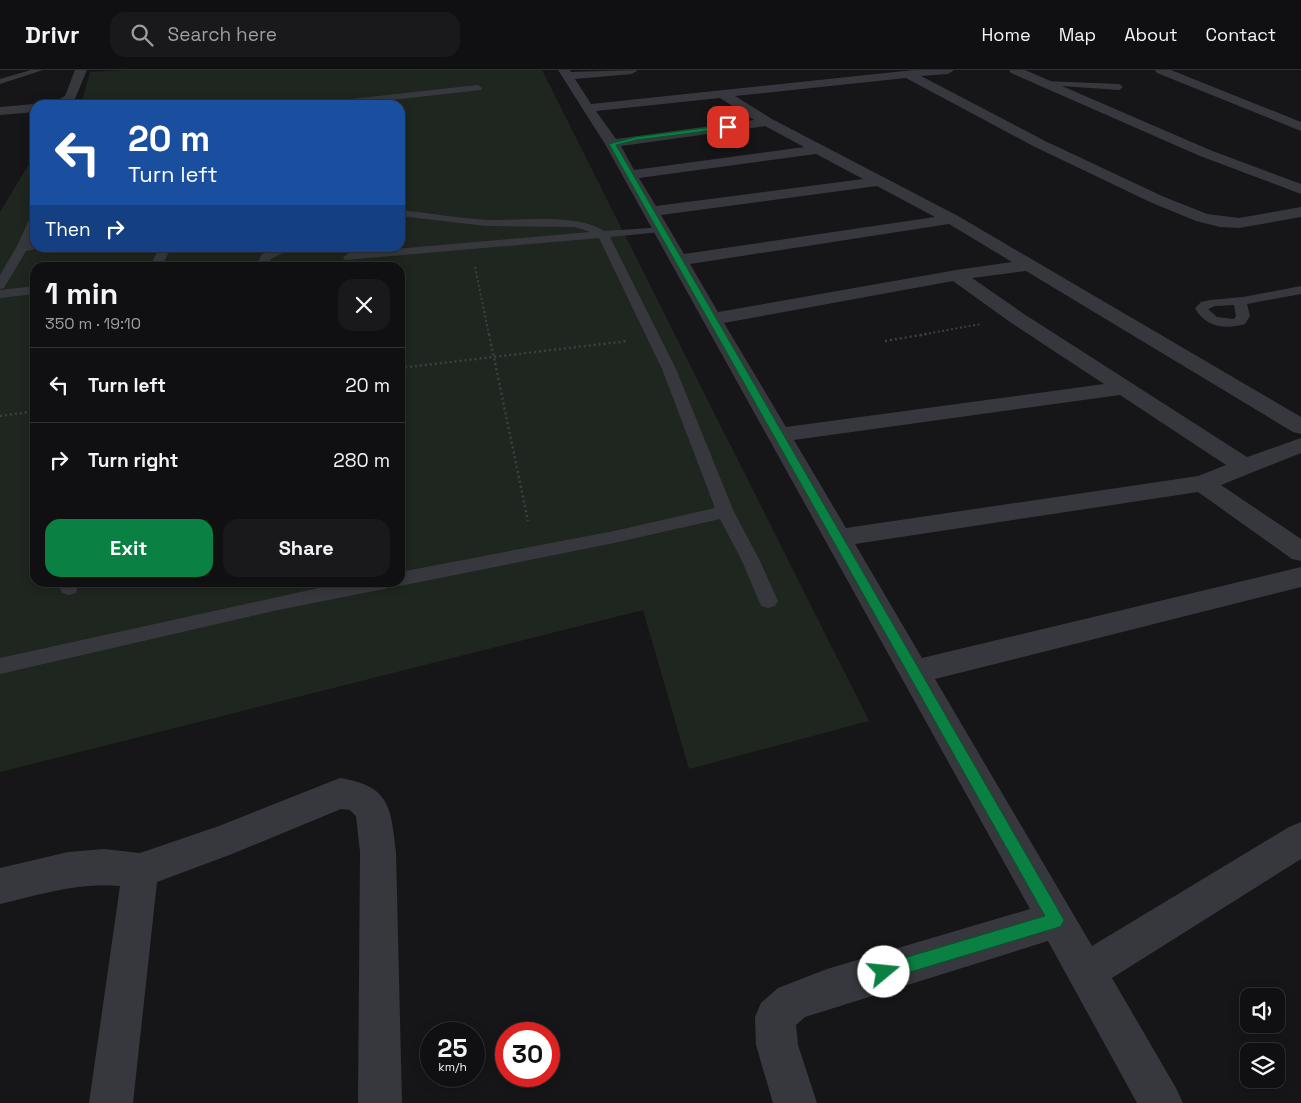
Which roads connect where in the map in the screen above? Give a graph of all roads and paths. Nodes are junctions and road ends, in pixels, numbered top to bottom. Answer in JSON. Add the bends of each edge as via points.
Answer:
{"nodes":[{"id":1,"x":39,"y":70,"type":"edge"},
{"id":2,"x":81,"y":70,"type":"edge"},
{"id":3,"x":632,"y":70,"type":"edge"},
{"id":4,"x":824,"y":70,"type":"edge"},
{"id":5,"x":943,"y":70,"type":"edge"},
{"id":6,"x":948,"y":70,"type":"edge"},
{"id":7,"x":1015,"y":70,"type":"edge"},
{"id":8,"x":1161,"y":70,"type":"edge"},
{"id":9,"x":566,"y":73,"type":"edge"},
{"id":10,"x":909,"y":75,"type":"junction"},
{"id":11,"x":0,"y":82,"type":"edge"},
{"id":12,"x":840,"y":82,"type":"junction"},
{"id":13,"x":1047,"y":83,"type":"junction"},
{"id":14,"x":1119,"y":87,"type":"dead end"},
{"id":15,"x":478,"y":88,"type":"dead end"},
{"id":16,"x":723,"y":94,"type":"junction"},
{"id":17,"x":66,"y":100,"type":"edge"},
{"id":18,"x":368,"y":100,"type":"edge"},
{"id":19,"x":30,"y":108,"type":"edge"},
{"id":20,"x":587,"y":108,"type":"junction"},
{"id":21,"x":0,"y":111,"type":"edge"},
{"id":22,"x":767,"y":122,"type":"junction"},
{"id":23,"x":1301,"y":127,"type":"edge"},
{"id":24,"x":612,"y":144,"type":"junction"},
{"id":25,"x":819,"y":149,"type":"junction"},
{"id":26,"x":630,"y":175,"type":"junction"},
{"id":27,"x":879,"y":181,"type":"junction"},
{"id":28,"x":1301,"y":189,"type":"edge"},
{"id":29,"x":1301,"y":212,"type":"edge"},
{"id":30,"x":405,"y":214,"type":"edge"},
{"id":31,"x":952,"y":219,"type":"junction"},
{"id":32,"x":656,"y":220,"type":"junction"},
{"id":33,"x":30,"y":231,"type":"edge"},
{"id":34,"x":604,"y":236,"type":"junction"},
{"id":35,"x":30,"y":247,"type":"edge"},
{"id":36,"x":470,"y":247,"type":"junction"},
{"id":37,"x":22,"y":248,"type":"junction"},
{"id":38,"x":277,"y":252,"type":"edge"},
{"id":39,"x":344,"y":257,"type":"edge"},
{"id":40,"x":678,"y":260,"type":"junction"},
{"id":41,"x":263,"y":262,"type":"edge"},
{"id":42,"x":1030,"y":265,"type":"junction"},
{"id":43,"x":956,"y":275,"type":"junction"},
{"id":44,"x":0,"y":285,"type":"edge"},
{"id":45,"x":1301,"y":290,"type":"edge"},
{"id":46,"x":30,"y":291,"type":"edge"},
{"id":47,"x":0,"y":294,"type":"edge"},
{"id":48,"x":1240,"y":301,"type":"dead end"},
{"id":49,"x":1018,"y":318,"type":"junction"},
{"id":50,"x":712,"y":319,"type":"junction"},
{"id":51,"x":654,"y":338,"type":"junction"},
{"id":52,"x":885,"y":341,"type":"dead end"},
{"id":53,"x":495,"y":357,"type":"junction"},
{"id":54,"x":405,"y":367,"type":"edge"},
{"id":55,"x":1124,"y":388,"type":"junction"},
{"id":56,"x":30,"y":412,"type":"edge"},
{"id":57,"x":0,"y":416,"type":"edge"},
{"id":58,"x":1301,"y":427,"type":"edge"},
{"id":59,"x":778,"y":435,"type":"junction"},
{"id":60,"x":1301,"y":445,"type":"edge"},
{"id":61,"x":1246,"y":467,"type":"junction"},
{"id":62,"x":1202,"y":483,"type":"junction"},
{"id":63,"x":725,"y":512,"type":"junction"},
{"id":64,"x":528,"y":521,"type":"dead end"},
{"id":65,"x":838,"y":538,"type":"junction"},
{"id":66,"x":1301,"y":552,"type":"edge"},
{"id":67,"x":1301,"y":577,"type":"edge"},
{"id":68,"x":405,"y":578,"type":"edge"},
{"id":69,"x":359,"y":587,"type":"edge"},
{"id":70,"x":768,"y":601,"type":"dead end"},
{"id":71,"x":0,"y":666,"type":"edge"},
{"id":72,"x":914,"y":672,"type":"junction"},
{"id":73,"x":1301,"y":839,"type":"edge"},
{"id":74,"x":140,"y":871,"type":"junction"},
{"id":75,"x":0,"y":886,"type":"edge"},
{"id":76,"x":1056,"y":920,"type":"junction"},
{"id":77,"x":1086,"y":972,"type":"junction"},
{"id":78,"x":111,"y":1103,"type":"edge"},
{"id":79,"x":380,"y":1103,"type":"edge"},
{"id":80,"x":795,"y":1103,"type":"edge"},
{"id":81,"x":1161,"y":1103,"type":"edge"}],
"edges":[{"from":1,"to":11,"type":"lane"},
{"from":2,"to":17,"type":"street","via":[[70,98]]},
{"from":3,"to":9,"type":"street"},
{"from":4,"to":12,"type":"street"},
{"from":5,"to":6,"type":"street"},
{"from":5,"to":10,"type":"street"},
{"from":7,"to":13,"type":"street"},
{"from":8,"to":23,"type":"street"},
{"from":9,"to":20,"type":"street"},
{"from":10,"to":12,"type":"street"},
{"from":10,"to":29,"type":"street","via":[[1040,144],[1202,218],[1239,223]]},
{"from":12,"to":16,"type":"street"},
{"from":13,"to":14,"type":"lane"},
{"from":13,"to":28,"type":"street","via":[[1205,153]]},
{"from":15,"to":18,"type":"lane"},
{"from":16,"to":20,"type":"street"},
{"from":16,"to":22,"type":"street"},
{"from":19,"to":21,"type":"street"},
{"from":20,"to":24,"type":"street"},
{"from":22,"to":24,"type":"street"},
{"from":22,"to":25,"type":"street"},
{"from":24,"to":26,"type":"street"},
{"from":25,"to":26,"type":"street"},
{"from":25,"to":27,"type":"street"},
{"from":26,"to":32,"type":"street"},
{"from":27,"to":31,"type":"street"},
{"from":27,"to":32,"type":"street"},
{"from":30,"to":34,"type":"lane","via":[[486,223],[575,224],[592,228]]},
{"from":31,"to":40,"type":"street"},
{"from":31,"to":42,"type":"street"},
{"from":32,"to":34,"type":"lane"},
{"from":32,"to":40,"type":"street"},
{"from":33,"to":37,"type":"lane"},
{"from":34,"to":36,"type":"lane"},
{"from":34,"to":51,"type":"lane"},
{"from":35,"to":37,"type":"lane"},
{"from":36,"to":39,"type":"lane"},
{"from":36,"to":53,"type":"path"},
{"from":37,"to":44,"type":"lane"},
{"from":38,"to":41,"type":"lane"},
{"from":40,"to":50,"type":"street"},
{"from":42,"to":43,"type":"street"},
{"from":42,"to":58,"type":"street"},
{"from":43,"to":49,"type":"street"},
{"from":43,"to":50,"type":"street"},
{"from":45,"to":48,"type":"lane"},
{"from":46,"to":47,"type":"lane"},
{"from":49,"to":52,"type":"path"},
{"from":49,"to":55,"type":"street"},
{"from":50,"to":59,"type":"street"},
{"from":51,"to":53,"type":"path"},
{"from":51,"to":63,"type":"lane"},
{"from":53,"to":54,"type":"path"},
{"from":53,"to":64,"type":"path"},
{"from":55,"to":59,"type":"street"},
{"from":55,"to":61,"type":"street"},
{"from":56,"to":57,"type":"path"},
{"from":59,"to":65,"type":"street"},
{"from":60,"to":61,"type":"street"},
{"from":61,"to":62,"type":"street"},
{"from":62,"to":65,"type":"street"},
{"from":62,"to":66,"type":"street"},
{"from":63,"to":68,"type":"lane"},
{"from":63,"to":70,"type":"lane","via":[[752,560]]},
{"from":65,"to":72,"type":"street"},
{"from":67,"to":72,"type":"street"},
{"from":69,"to":71,"type":"lane"},
{"from":72,"to":76,"type":"street"},
{"from":73,"to":77,"type":"street"},
{"from":74,"to":75,"type":"street","via":[[104,867],[68,870]]},
{"from":74,"to":78,"type":"street"},
{"from":74,"to":79,"type":"street","via":[[340,793],[354,794],[367,801],[372,810],[378,852]]},
{"from":76,"to":77,"type":"street"},
{"from":76,"to":80,"type":"street","via":[[792,1002],[775,1017],[777,1044]]},
{"from":77,"to":81,"type":"street"}]}
